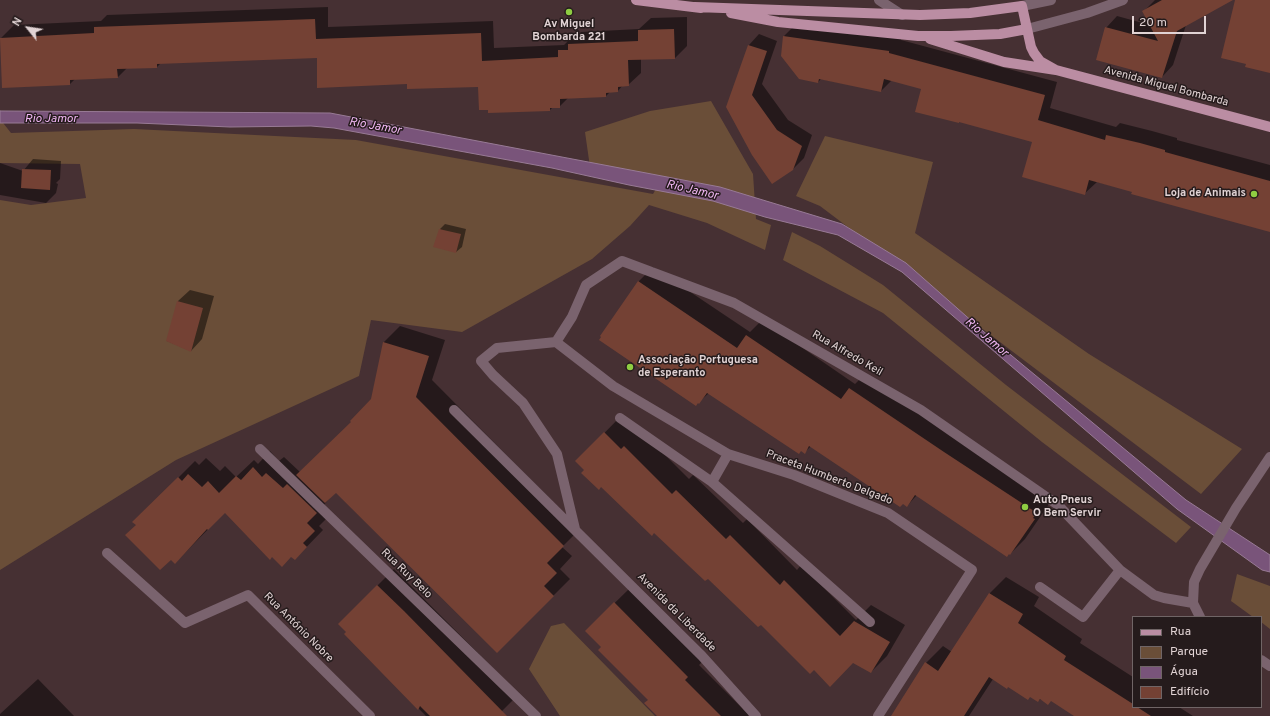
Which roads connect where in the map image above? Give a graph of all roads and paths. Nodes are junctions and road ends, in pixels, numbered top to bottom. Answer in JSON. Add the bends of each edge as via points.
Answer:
{"nodes":[{"id":1,"x":636,"y":0,"type":"edge"},
{"id":2,"x":879,"y":0,"type":"edge"},
{"id":3,"x":1051,"y":0,"type":"edge"},
{"id":4,"x":1123,"y":0,"type":"edge"},
{"id":5,"x":1022,"y":6,"type":"junction"},
{"id":6,"x":695,"y":7,"type":"junction"},
{"id":7,"x":902,"y":15,"type":"junction"},
{"id":8,"x":1026,"y":28,"type":"junction"},
{"id":9,"x":918,"y":36,"type":"junction"},
{"id":10,"x":1056,"y":70,"type":"junction"},
{"id":11,"x":1270,"y":127,"type":"edge"},
{"id":12,"x":556,"y":342,"type":"junction"},
{"id":13,"x":454,"y":410,"type":"dead end"},
{"id":14,"x":620,"y":418,"type":"dead end"},
{"id":15,"x":260,"y":449,"type":"dead end"},
{"id":16,"x":728,"y":454,"type":"junction"},
{"id":17,"x":1270,"y":457,"type":"edge"},
{"id":18,"x":712,"y":482,"type":"junction"},
{"id":19,"x":575,"y":530,"type":"junction"},
{"id":20,"x":107,"y":553,"type":"dead end"},
{"id":21,"x":1120,"y":570,"type":"junction"},
{"id":22,"x":1040,"y":587,"type":"dead end"},
{"id":23,"x":1193,"y":603,"type":"junction"},
{"id":24,"x":1200,"y":616,"type":"edge"},
{"id":25,"x":870,"y":622,"type":"dead end"},
{"id":26,"x":370,"y":716,"type":"edge"},
{"id":27,"x":536,"y":716,"type":"edge"},
{"id":28,"x":756,"y":716,"type":"edge"},
{"id":29,"x":878,"y":716,"type":"edge"}],
"edges":[{"from":1,"to":6,"type":"main road","name":"Avenida Miguel Bombarda"},
{"from":2,"to":7,"type":"street"},
{"from":3,"to":5,"type":"street"},
{"from":4,"to":8,"type":"street","via":[[1087,13]]},
{"from":5,"to":7,"type":"main road","name":"Avenida Miguel Bombarda","via":[[970,13]]},
{"from":5,"to":8,"type":"main road","name":"Avenida Miguel Bombarda"},
{"from":6,"to":7,"type":"main road","name":"Avenida Miguel Bombarda"},
{"from":6,"to":9,"type":"main road","name":"Avenida Miguel Bombarda","via":[[778,22]]},
{"from":8,"to":9,"type":"main road","name":"Avenida Miguel Bombarda","via":[[1000,34]]},
{"from":8,"to":10,"type":"main road","name":"Avenida Miguel Bombarda","via":[[1034,53],[1040,61]]},
{"from":9,"to":10,"type":"main road","name":"Avenida Miguel Bombarda","via":[[1004,62]]},
{"from":10,"to":11,"type":"main road","name":"Avenida Miguel Bombarda"},
{"from":12,"to":16,"type":"street","name":"Praceta Humberto Delgado","via":[[613,386]]},
{"from":12,"to":19,"type":"street","via":[[497,348],[481,360],[522,403],[556,454]]},
{"from":12,"to":21,"type":"street","name":"Rua Alfredo Keil","via":[[572,317],[586,285],[622,261],[734,303],[934,419],[1058,505]]},
{"from":13,"to":19,"type":"street","name":"Avenida da Liberdade"},
{"from":14,"to":18,"type":"street"},
{"from":15,"to":27,"type":"street","name":"Rua Ruy Belo"},
{"from":16,"to":18,"type":"street"},
{"from":16,"to":29,"type":"street","name":"Praceta Humberto Delgado","via":[[794,476],[888,513],[972,570]]},
{"from":17,"to":23,"type":"street","via":[[1236,508],[1194,582]]},
{"from":18,"to":25,"type":"street"},
{"from":19,"to":28,"type":"street","name":"Avenida da Liberdade","via":[[702,656]]},
{"from":20,"to":26,"type":"street","name":"Rua António Nobre","via":[[185,623],[248,595]]},
{"from":21,"to":22,"type":"street","via":[[1083,617]]},
{"from":21,"to":23,"type":"street","name":"Rua Alfredo Keil","via":[[1154,594]]},
{"from":23,"to":24,"type":"street"}]}
